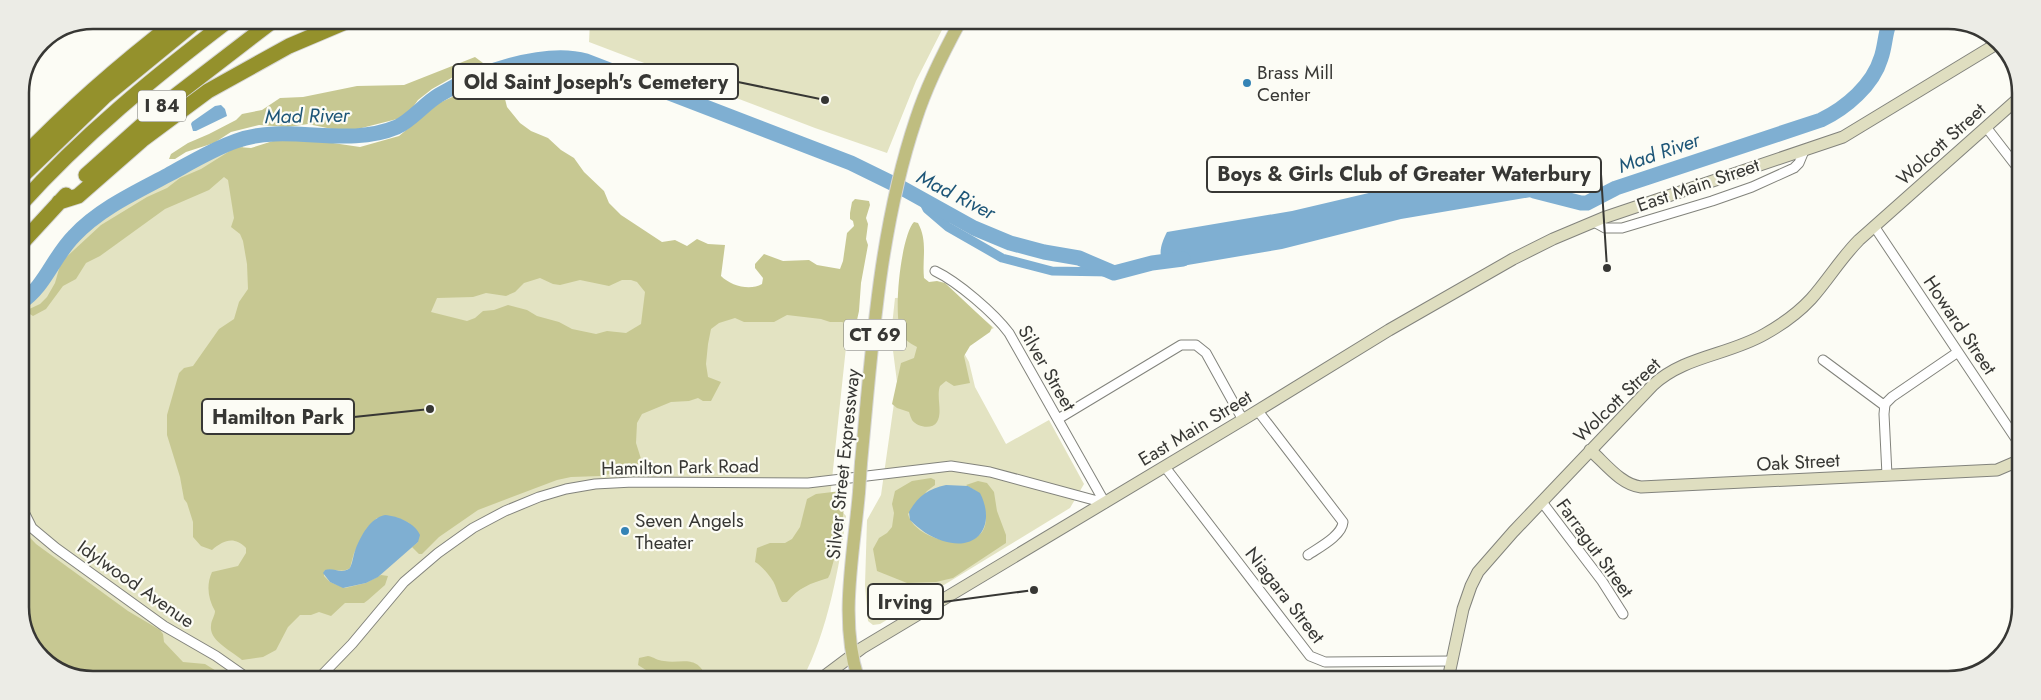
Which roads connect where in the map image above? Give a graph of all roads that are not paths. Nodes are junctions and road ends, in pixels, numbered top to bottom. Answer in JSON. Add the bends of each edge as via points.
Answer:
{"nodes":[{"id":1,"x":167,"y":29,"type":"edge"},
{"id":2,"x":187,"y":29,"type":"edge"},
{"id":3,"x":217,"y":29,"type":"edge"},
{"id":4,"x":262,"y":29,"type":"edge"},
{"id":5,"x":328,"y":29,"type":"edge"},
{"id":6,"x":957,"y":29,"type":"edge"},
{"id":7,"x":1992,"y":47,"type":"edge"},
{"id":8,"x":2012,"y":104,"type":"edge"},
{"id":9,"x":1986,"y":126,"type":"junction"},
{"id":10,"x":29,"y":151,"type":"edge"},
{"id":11,"x":1804,"y":151,"type":"junction"},
{"id":12,"x":2012,"y":160,"type":"edge"},
{"id":13,"x":29,"y":169,"type":"edge"},
{"id":14,"x":29,"y":196,"type":"edge"},
{"id":15,"x":59,"y":202,"type":"junction"},
{"id":16,"x":1594,"y":222,"type":"junction"},
{"id":17,"x":1874,"y":226,"type":"junction"},
{"id":18,"x":29,"y":235,"type":"edge"},
{"id":19,"x":935,"y":271,"type":"dead end"},
{"id":20,"x":1958,"y":352,"type":"junction"},
{"id":21,"x":1823,"y":360,"type":"dead end"},
{"id":22,"x":1885,"y":406,"type":"junction"},
{"id":23,"x":1258,"y":411,"type":"junction"},
{"id":24,"x":1058,"y":419,"type":"junction"},
{"id":25,"x":1243,"y":420,"type":"junction"},
{"id":26,"x":2012,"y":433,"type":"edge"},
{"id":27,"x":1590,"y":450,"type":"junction"},
{"id":28,"x":2012,"y":464,"type":"edge"},
{"id":29,"x":1165,"y":467,"type":"junction"},
{"id":30,"x":1887,"y":475,"type":"junction"},
{"id":31,"x":1542,"y":502,"type":"junction"},
{"id":32,"x":1105,"y":503,"type":"junction"},
{"id":33,"x":29,"y":522,"type":"edge"},
{"id":34,"x":1308,"y":555,"type":"dead end"},
{"id":35,"x":1623,"y":614,"type":"dead end"},
{"id":36,"x":853,"y":654,"type":"junction"},
{"id":37,"x":1452,"y":661,"type":"junction"},
{"id":38,"x":237,"y":671,"type":"edge"},
{"id":39,"x":326,"y":671,"type":"edge"},
{"id":40,"x":831,"y":671,"type":"edge"},
{"id":41,"x":857,"y":671,"type":"edge"},
{"id":42,"x":1450,"y":671,"type":"edge"}],
"edges":[{"from":1,"to":10,"type":"highway","via":[[100,83]]},
{"from":2,"to":13,"type":"highway","via":[[104,97]]},
{"from":3,"to":14,"type":"highway","number":"I 84","via":[[163,70],[101,124]]},
{"from":4,"to":15,"type":"highway","number":"I 84","via":[[147,119]]},
{"from":5,"to":15,"type":"highway","via":[[282,50],[208,91],[142,140],[78,196]]},
{"from":6,"to":36,"type":"main road","name":"Silver Street Expressway","number":"CT 69","bridge":true,"via":[[922,103],[892,206],[861,463],[850,593]]},
{"from":7,"to":11,"type":"main road","name":"East Main Street","via":[[1849,134]]},
{"from":8,"to":9,"type":"main road","name":"Wolcott Street"},
{"from":9,"to":12,"type":"street"},
{"from":9,"to":17,"type":"main road","name":"Wolcott Street"},
{"from":11,"to":16,"type":"main road","name":"East Main Street"},
{"from":11,"to":16,"type":"street","name":"East Main Street","via":[[1794,168],[1712,201],[1622,228],[1605,228]]},
{"from":15,"to":18,"type":"highway","number":"I 84"},
{"from":16,"to":23,"type":"main road","name":"East Main Street","via":[[1488,273]]},
{"from":17,"to":20,"type":"street","name":"Howard Street"},
{"from":17,"to":27,"type":"main road","name":"Wolcott Street","via":[[1850,249],[1813,297],[1796,313],[1754,340],[1670,371]]},
{"from":19,"to":24,"type":"street","name":"Silver Street","via":[[949,279],[1005,328]]},
{"from":20,"to":22,"type":"street"},
{"from":20,"to":26,"type":"street","name":"Howard Street"},
{"from":21,"to":22,"type":"street"},
{"from":22,"to":30,"type":"street"},
{"from":23,"to":25,"type":"main road","name":"East Main Street"},
{"from":23,"to":34,"type":"street","via":[[1343,522],[1343,527]]},
{"from":24,"to":25,"type":"street","via":[[1181,345],[1196,345],[1206,353]]},
{"from":24,"to":32,"type":"street","name":"Silver Street"},
{"from":25,"to":29,"type":"main road","name":"East Main Street"},
{"from":27,"to":30,"type":"main road","name":"Oak Street","via":[[1624,480],[1641,487]]},
{"from":27,"to":31,"type":"main road","name":"Wolcott Street"},
{"from":28,"to":30,"type":"main road","name":"Oak Street","via":[[1997,470]]},
{"from":29,"to":32,"type":"main road","name":"East Main Street"},
{"from":29,"to":37,"type":"street","name":"Niagara Street","via":[[1310,656],[1325,662]]},
{"from":31,"to":35,"type":"street","name":"Farragut Street"},
{"from":31,"to":37,"type":"main road","name":"Wolcott Street","via":[[1474,579],[1463,609]]},
{"from":32,"to":36,"type":"main road","name":"East Main Street"},
{"from":32,"to":39,"type":"street","name":"Hamilton Park Road","via":[[990,472],[951,466],[808,483],[624,482],[566,489],[505,511],[438,552],[404,582]]},
{"from":33,"to":38,"type":"street","name":"Idylwood Avenue","via":[[56,548],[164,626]]},
{"from":36,"to":40,"type":"main road","name":"East Main Street"},
{"from":36,"to":41,"type":"main road","number":"CT 69"},
{"from":37,"to":42,"type":"main road","name":"Wolcott Street"}]}
